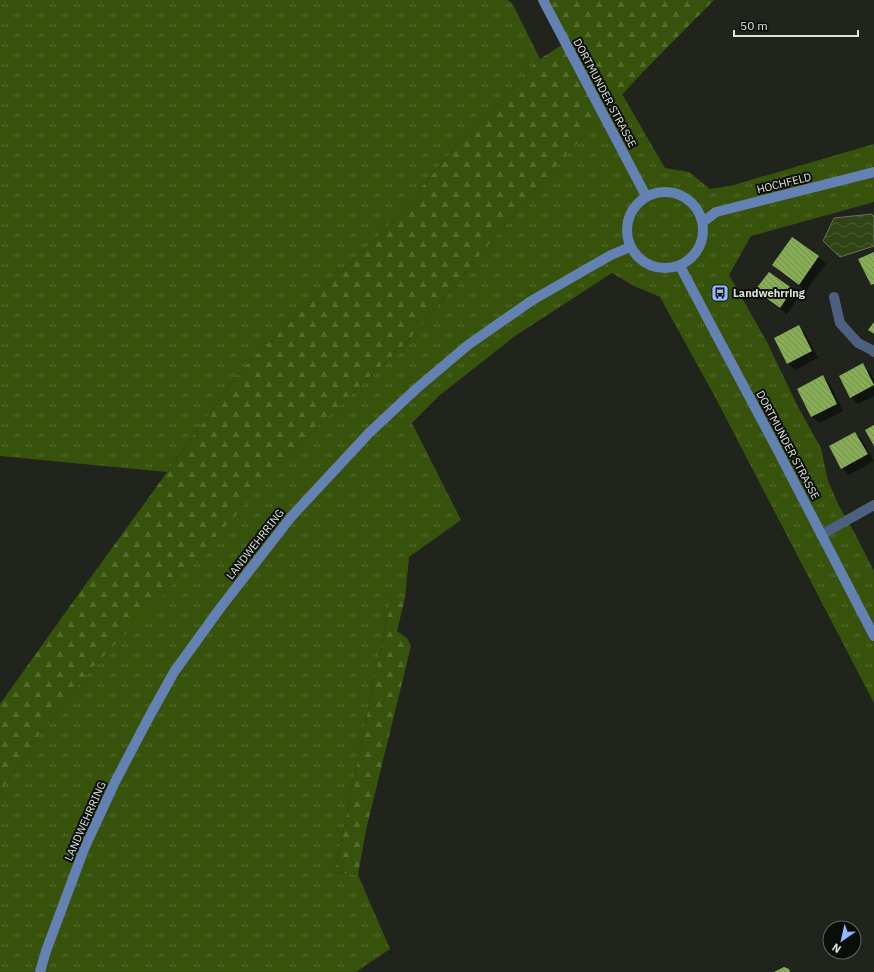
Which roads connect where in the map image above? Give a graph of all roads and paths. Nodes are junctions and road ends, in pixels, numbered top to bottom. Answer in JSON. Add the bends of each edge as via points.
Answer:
{"nodes":[{"id":1,"x":543,"y":0,"type":"edge"},
{"id":2,"x":874,"y":172,"type":"edge"},
{"id":3,"x":646,"y":196,"type":"junction"},
{"id":4,"x":703,"y":222,"type":"junction"},
{"id":5,"x":630,"y":247,"type":"junction"},
{"id":6,"x":680,"y":266,"type":"junction"},
{"id":7,"x":834,"y":297,"type":"dead end"},
{"id":8,"x":874,"y":352,"type":"edge"},
{"id":9,"x":874,"y":505,"type":"edge"},
{"id":10,"x":821,"y":535,"type":"junction"},
{"id":11,"x":874,"y":636,"type":"edge"},
{"id":12,"x":40,"y":972,"type":"edge"}],
"edges":[{"from":1,"to":3,"type":"main road","name":"DORTMUNDER STRASSE"},
{"from":2,"to":4,"type":"main road","name":"HOCHFELD","via":[[716,212]]},
{"from":3,"to":4,"type":"main road","via":[[657,192],[681,195],[691,201]]},
{"from":3,"to":5,"type":"main road","via":[[633,208],[626,224],[626,236]]},
{"from":4,"to":6,"type":"main road","via":[[699,248]]},
{"from":5,"to":6,"type":"main road","via":[[646,264],[657,268]]},
{"from":5,"to":12,"type":"main road","name":"LANDWEHRRING","via":[[611,255],[531,301],[468,345],[368,433],[291,517],[174,672],[148,719],[84,849]]},
{"from":6,"to":10,"type":"main road","name":"DORTMUNDER STRASSE"},
{"from":7,"to":8,"type":"street","via":[[840,323],[858,343]]},
{"from":9,"to":10,"type":"street"},
{"from":10,"to":11,"type":"main road","name":"DORTMUNDER STRASSE"}]}
